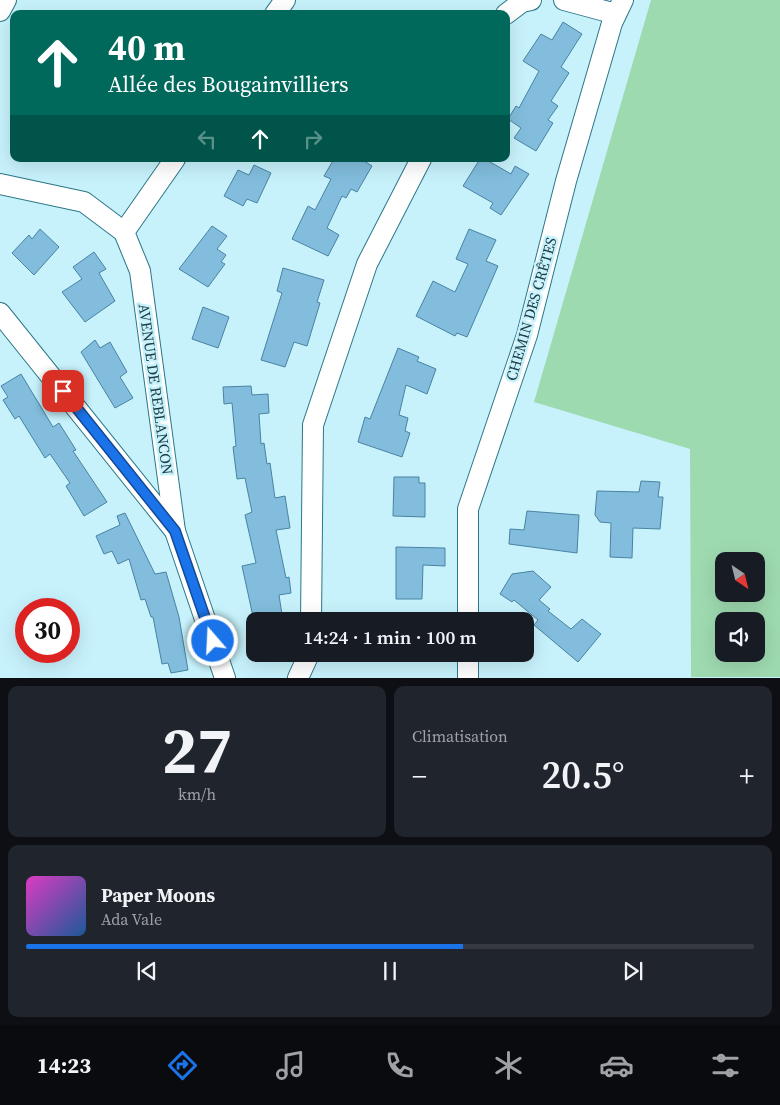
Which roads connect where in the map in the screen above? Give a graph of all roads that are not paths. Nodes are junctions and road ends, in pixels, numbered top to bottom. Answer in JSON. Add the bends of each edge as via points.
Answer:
{"nodes":[{"id":1,"x":6,"y":0,"type":"edge"},
{"id":2,"x":530,"y":0,"type":"edge"},
{"id":3,"x":564,"y":0,"type":"edge"},
{"id":4,"x":620,"y":7,"type":"edge"},
{"id":5,"x":0,"y":11,"type":"edge"},
{"id":6,"x":510,"y":11,"type":"edge"},
{"id":7,"x":173,"y":162,"type":"edge"},
{"id":8,"x":418,"y":162,"type":"edge"},
{"id":9,"x":0,"y":184,"type":"edge"},
{"id":10,"x":124,"y":232,"type":"junction"},
{"id":11,"x":0,"y":313,"type":"edge"},
{"id":12,"x":175,"y":531,"type":"junction"},
{"id":13,"x":311,"y":612,"type":"edge"},
{"id":14,"x":468,"y":612,"type":"edge"},
{"id":15,"x":305,"y":662,"type":"edge"},
{"id":16,"x":468,"y":662,"type":"edge"},
{"id":17,"x":225,"y":678,"type":"edge"},
{"id":18,"x":298,"y":678,"type":"edge"},
{"id":19,"x":468,"y":678,"type":"edge"}],
"edges":[{"from":1,"to":5,"type":"street"},
{"from":2,"to":6,"type":"street"},
{"from":3,"to":4,"type":"street"},
{"from":4,"to":14,"type":"street","name":"CHEMIN DES CRÊTES","via":[[612,23],[566,181],[527,335],[468,509]]},
{"from":7,"to":10,"type":"street"},
{"from":8,"to":13,"type":"street","via":[[367,264],[313,425]]},
{"from":9,"to":10,"type":"street","via":[[84,202]]},
{"from":10,"to":12,"type":"street","name":"AVENUE DE REBLANCON","via":[[140,271]]},
{"from":11,"to":12,"type":"street"},
{"from":12,"to":17,"type":"street","name":"AVENUE DE REBLANCON"},
{"from":15,"to":18,"type":"street"},
{"from":16,"to":19,"type":"street"}]}
